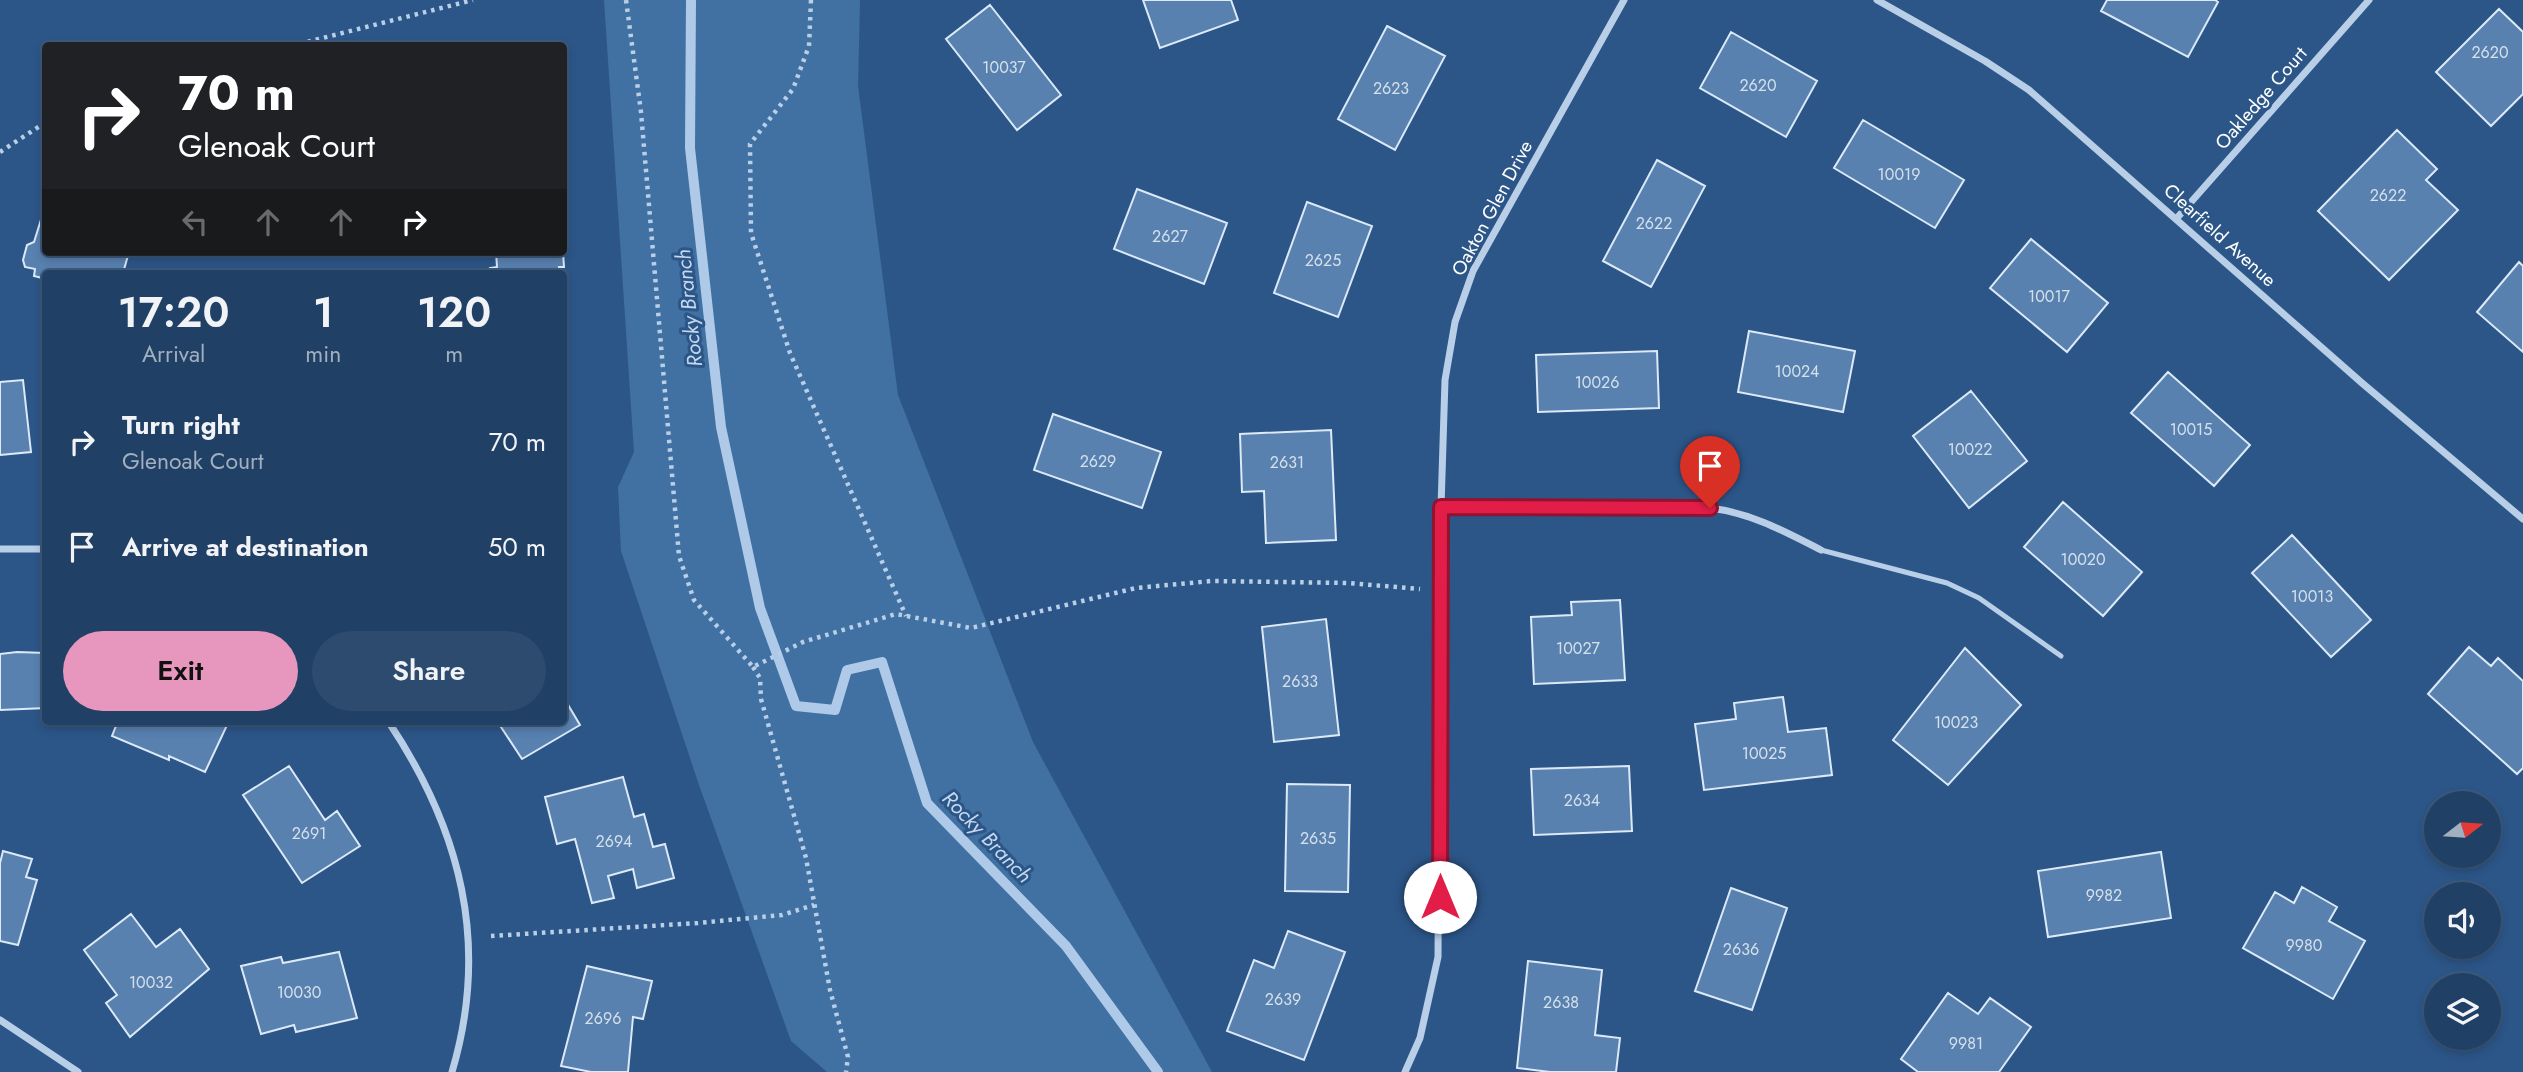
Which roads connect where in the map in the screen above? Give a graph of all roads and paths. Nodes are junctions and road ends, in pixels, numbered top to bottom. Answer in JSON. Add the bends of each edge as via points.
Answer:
{"nodes":[{"id":1,"x":473,"y":0,"type":"edge"},
{"id":2,"x":626,"y":0,"type":"edge"},
{"id":3,"x":811,"y":0,"type":"edge"},
{"id":4,"x":1624,"y":0,"type":"edge"},
{"id":5,"x":1877,"y":0,"type":"edge"},
{"id":6,"x":2369,"y":0,"type":"edge"},
{"id":7,"x":307,"y":42,"type":"edge"},
{"id":8,"x":42,"y":124,"type":"edge"},
{"id":9,"x":0,"y":152,"type":"edge"},
{"id":10,"x":2177,"y":218,"type":"junction"},
{"id":11,"x":1441,"y":507,"type":"junction"},
{"id":12,"x":2523,"y":519,"type":"edge"},
{"id":13,"x":0,"y":549,"type":"edge"},
{"id":14,"x":42,"y":549,"type":"edge"},
{"id":15,"x":1821,"y":550,"type":"joint"},
{"id":16,"x":1440,"y":591,"type":"junction"},
{"id":17,"x":906,"y":616,"type":"junction"},
{"id":18,"x":2061,"y":656,"type":"dead end"},
{"id":19,"x":754,"y":666,"type":"junction"},
{"id":20,"x":391,"y":725,"type":"edge"},
{"id":21,"x":814,"y":905,"type":"junction"},
{"id":22,"x":469,"y":937,"type":"junction"},
{"id":23,"x":0,"y":1020,"type":"edge"},
{"id":24,"x":78,"y":1072,"type":"edge"},
{"id":25,"x":452,"y":1072,"type":"edge"},
{"id":26,"x":846,"y":1072,"type":"edge"},
{"id":27,"x":1405,"y":1072,"type":"edge"}],
"edges":[{"from":1,"to":7,"type":"path"},
{"from":2,"to":19,"type":"path","via":[[644,137],[679,556],[694,600]]},
{"from":3,"to":17,"type":"path","via":[[809,46],[793,89],[750,144],[751,233],[790,353]]},
{"from":4,"to":11,"type":"street","name":"Oakton Glen Drive","via":[[1473,271],[1455,322],[1445,380]]},
{"from":5,"to":10,"type":"street","name":"Clearfield Avenue","via":[[2029,90]]},
{"from":6,"to":10,"type":"street","name":"Oakledge Court"},
{"from":8,"to":9,"type":"path"},
{"from":10,"to":12,"type":"street","name":"Clearfield Avenue"},
{"from":11,"to":15,"type":"street","via":[[1731,510]]},
{"from":11,"to":16,"type":"street","name":"Oakton Glen Drive"},
{"from":13,"to":14,"type":"street"},
{"from":15,"to":18,"type":"lane","via":[[1947,583],[1979,598]]},
{"from":16,"to":17,"type":"path","via":[[1348,583],[1211,581],[1136,588],[971,628]]},
{"from":16,"to":27,"type":"street","name":"Oakton Glen Drive","via":[[1438,957],[1423,1027]]},
{"from":17,"to":19,"type":"path","via":[[896,614],[803,642]]},
{"from":19,"to":21,"type":"path","via":[[806,858]]},
{"from":20,"to":22,"type":"street","via":[[441,814],[458,866]]},
{"from":21,"to":22,"type":"path","via":[[782,915],[698,923]]},
{"from":21,"to":26,"type":"path","via":[[848,1057]]},
{"from":22,"to":25,"type":"street","via":[[469,987]]},
{"from":23,"to":24,"type":"street"}]}
